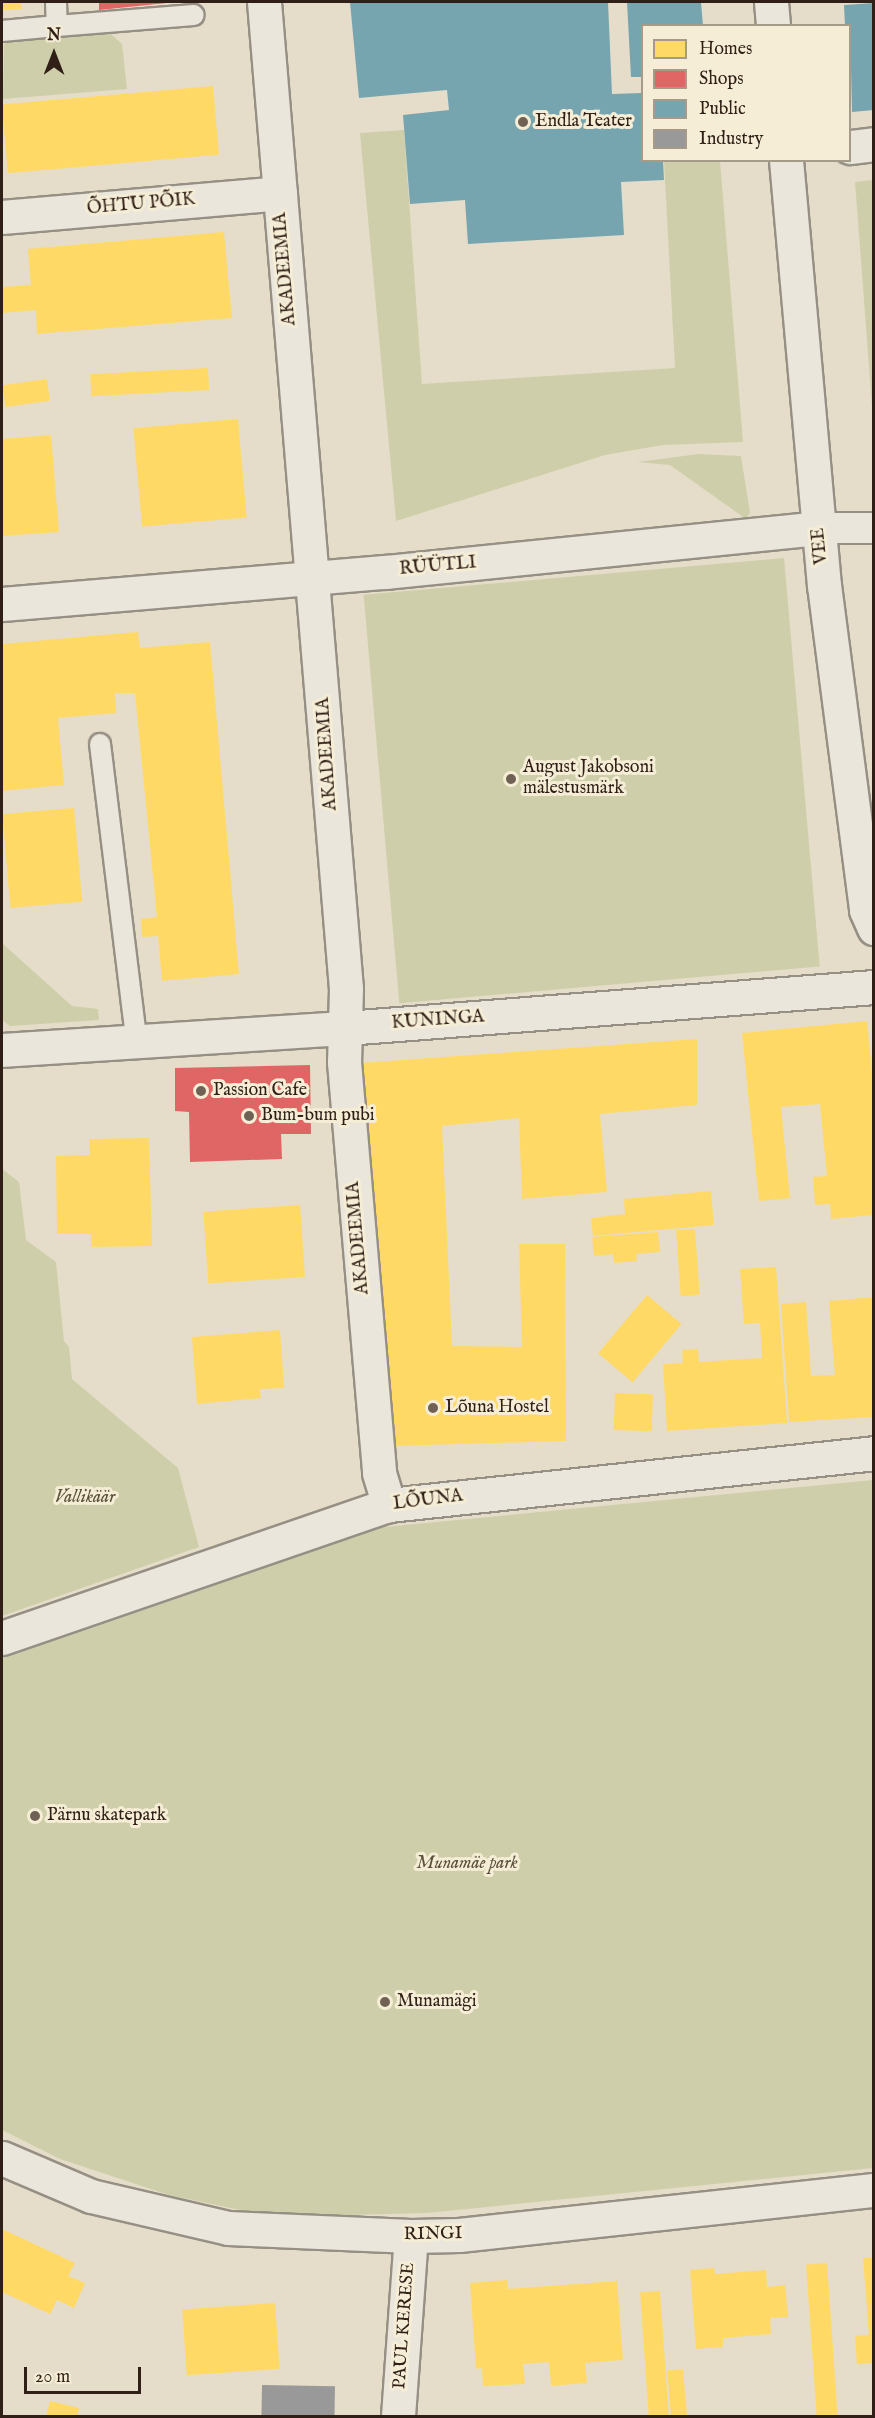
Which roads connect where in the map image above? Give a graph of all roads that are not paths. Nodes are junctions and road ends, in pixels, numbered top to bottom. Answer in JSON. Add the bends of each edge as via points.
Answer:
{"nodes":[{"id":1,"x":56,"y":2,"type":"edge"},
{"id":2,"x":264,"y":2,"type":"edge"},
{"id":3,"x":771,"y":2,"type":"edge"},
{"id":4,"x":194,"y":15,"type":"dead end"},
{"id":5,"x":773,"y":24,"type":"edge"},
{"id":6,"x":57,"y":26,"type":"junction"},
{"id":7,"x":2,"y":31,"type":"edge"},
{"id":8,"x":873,"y":144,"type":"edge"},
{"id":9,"x":851,"y":147,"type":"edge"},
{"id":10,"x":786,"y":162,"type":"edge"},
{"id":11,"x":280,"y":193,"type":"junction"},
{"id":12,"x":2,"y":217,"type":"edge"},
{"id":13,"x":819,"y":528,"type":"junction"},
{"id":14,"x":873,"y":528,"type":"edge"},
{"id":15,"x":314,"y":576,"type":"junction"},
{"id":16,"x":2,"y":604,"type":"edge"},
{"id":17,"x":100,"y":744,"type":"dead end"},
{"id":18,"x":873,"y":928,"type":"edge"},
{"id":19,"x":873,"y":987,"type":"edge"},
{"id":20,"x":346,"y":1028,"type":"junction"},
{"id":21,"x":137,"y":1044,"type":"junction"},
{"id":22,"x":2,"y":1050,"type":"edge"},
{"id":23,"x":873,"y":1453,"type":"edge"},
{"id":24,"x":388,"y":1505,"type":"junction"},
{"id":25,"x":2,"y":1638,"type":"edge"},
{"id":26,"x":2,"y":2158,"type":"edge"},
{"id":27,"x":873,"y":2190,"type":"edge"},
{"id":28,"x":411,"y":2236,"type":"junction"},
{"id":29,"x":399,"y":2416,"type":"edge"}],
"edges":[{"from":1,"to":6,"type":"lane"},
{"from":2,"to":11,"type":"street","name":"AKADEEMIA"},
{"from":3,"to":5,"type":"street"},
{"from":4,"to":6,"type":"lane"},
{"from":6,"to":7,"type":"lane"},
{"from":8,"to":9,"type":"street"},
{"from":10,"to":13,"type":"street","name":"VEE"},
{"from":11,"to":12,"type":"street","name":"ÕHTU PÕIK"},
{"from":11,"to":15,"type":"street","name":"AKADEEMIA"},
{"from":13,"to":14,"type":"street","name":"RÜÜTLI"},
{"from":13,"to":15,"type":"street","name":"RÜÜTLI","via":[[662,536]]},
{"from":13,"to":18,"type":"street","name":"VEE","via":[[866,910]]},
{"from":15,"to":16,"type":"street","name":"RÜÜTLI"},
{"from":15,"to":20,"type":"street","name":"AKADEEMIA"},
{"from":17,"to":21,"type":"lane"},
{"from":19,"to":20,"type":"street","name":"KUNINGA"},
{"from":20,"to":21,"type":"street","name":"KUNINGA"},
{"from":20,"to":24,"type":"street","name":"AKADEEMIA","via":[[344,1062],[379,1473]]},
{"from":21,"to":22,"type":"street","name":"KUNINGA"},
{"from":23,"to":24,"type":"street","name":"LÕUNA"},
{"from":24,"to":25,"type":"street","name":"LÕUNA"},
{"from":26,"to":28,"type":"street","name":"RINGI","via":[[91,2196],[228,2228]]},
{"from":27,"to":28,"type":"street","name":"RINGI","via":[[471,2234]]},
{"from":28,"to":29,"type":"street","name":"PAUL KERESE"}]}
